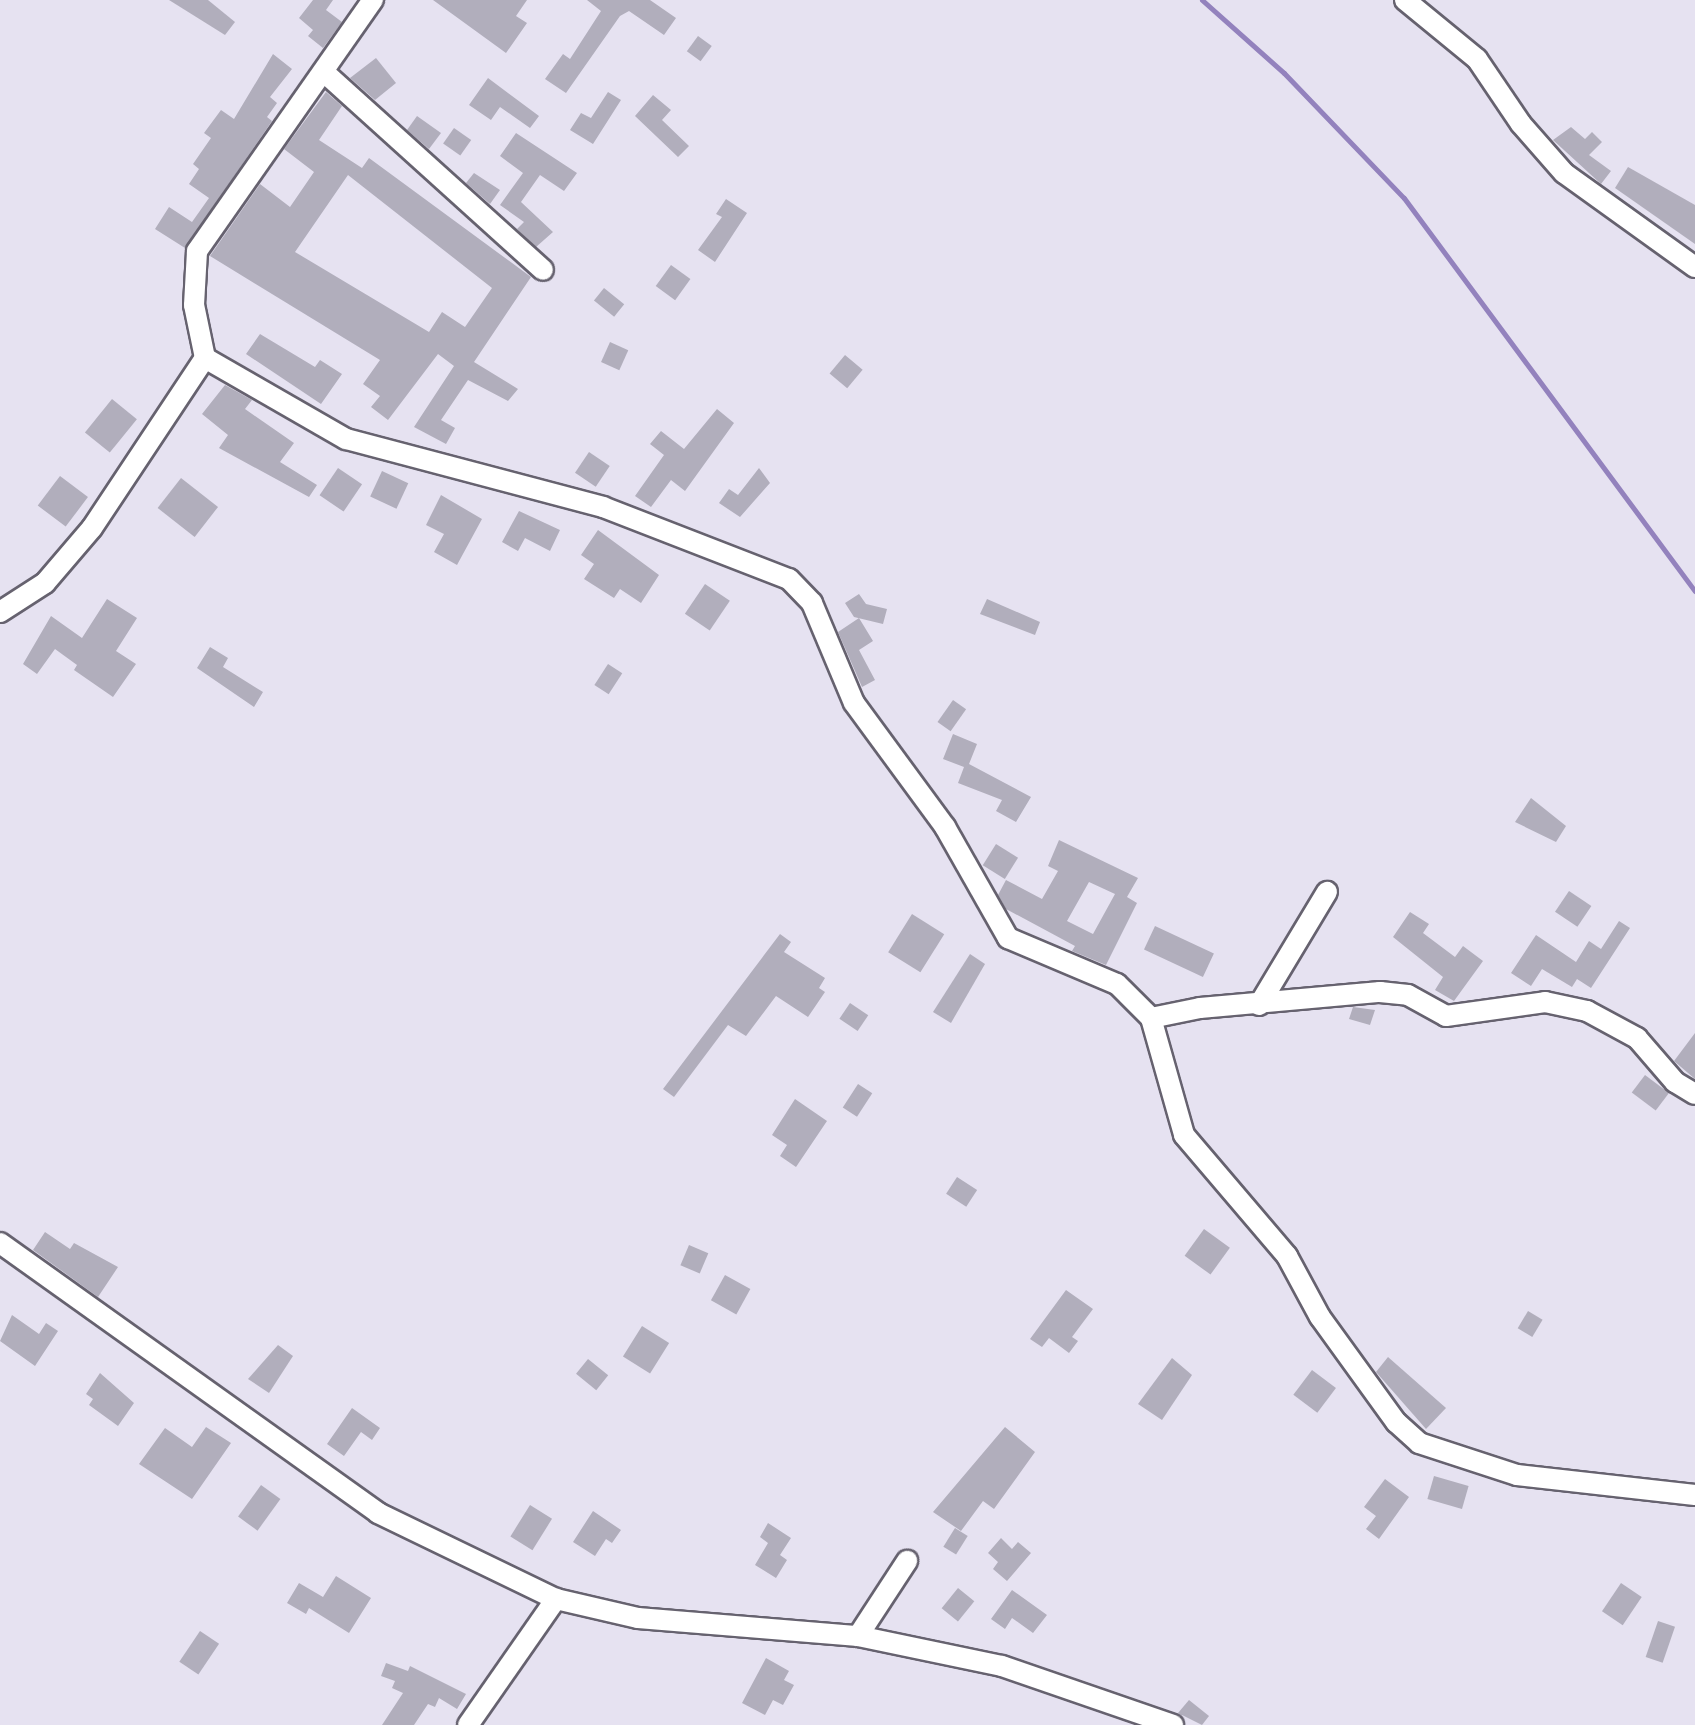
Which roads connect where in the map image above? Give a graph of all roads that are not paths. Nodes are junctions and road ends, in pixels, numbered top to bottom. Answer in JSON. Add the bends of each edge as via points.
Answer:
{"nodes":[{"id":1,"x":373,"y":0,"type":"edge"},
{"id":2,"x":1405,"y":0,"type":"edge"},
{"id":3,"x":324,"y":72,"type":"junction"},
{"id":4,"x":1695,"y":267,"type":"edge"},
{"id":5,"x":543,"y":270,"type":"dead end"},
{"id":6,"x":205,"y":358,"type":"junction"},
{"id":7,"x":0,"y":612,"type":"edge"},
{"id":8,"x":1327,"y":892,"type":"dead end"},
{"id":9,"x":1259,"y":1005,"type":"junction"},
{"id":10,"x":1151,"y":1018,"type":"junction"},
{"id":11,"x":1695,"y":1094,"type":"edge"},
{"id":12,"x":0,"y":1243,"type":"edge"},
{"id":13,"x":1695,"y":1495,"type":"edge"},
{"id":14,"x":907,"y":1561,"type":"dead end"},
{"id":15,"x":556,"y":1599,"type":"junction"},
{"id":16,"x":858,"y":1636,"type":"junction"},
{"id":17,"x":468,"y":1725,"type":"edge"},
{"id":18,"x":1173,"y":1725,"type":"edge"}],
"edges":[{"from":1,"to":3,"type":"street"},
{"from":2,"to":4,"type":"street","via":[[1477,59],[1521,124],[1564,173]]},
{"from":3,"to":5,"type":"street"},
{"from":3,"to":6,"type":"street","via":[[197,251],[194,305]]},
{"from":6,"to":7,"type":"street","via":[[92,528],[45,583]]},
{"from":6,"to":10,"type":"street","via":[[346,439],[603,507],[789,579],[812,603],[854,703],[945,827],[1008,938],[1117,984]]},
{"from":8,"to":9,"type":"street"},
{"from":9,"to":10,"type":"street"},
{"from":9,"to":11,"type":"street","via":[[1380,992],[1408,995],[1446,1016],[1545,1002],[1587,1011],[1637,1038],[1675,1082]]},
{"from":10,"to":13,"type":"street","via":[[1184,1135],[1287,1256],[1320,1317],[1396,1422],[1419,1443],[1517,1475]]},
{"from":12,"to":15,"type":"street","via":[[378,1513]]},
{"from":14,"to":16,"type":"street"},
{"from":15,"to":16,"type":"street","via":[[638,1618]]},
{"from":15,"to":17,"type":"street"},
{"from":16,"to":18,"type":"street","via":[[1002,1666]]}]}
